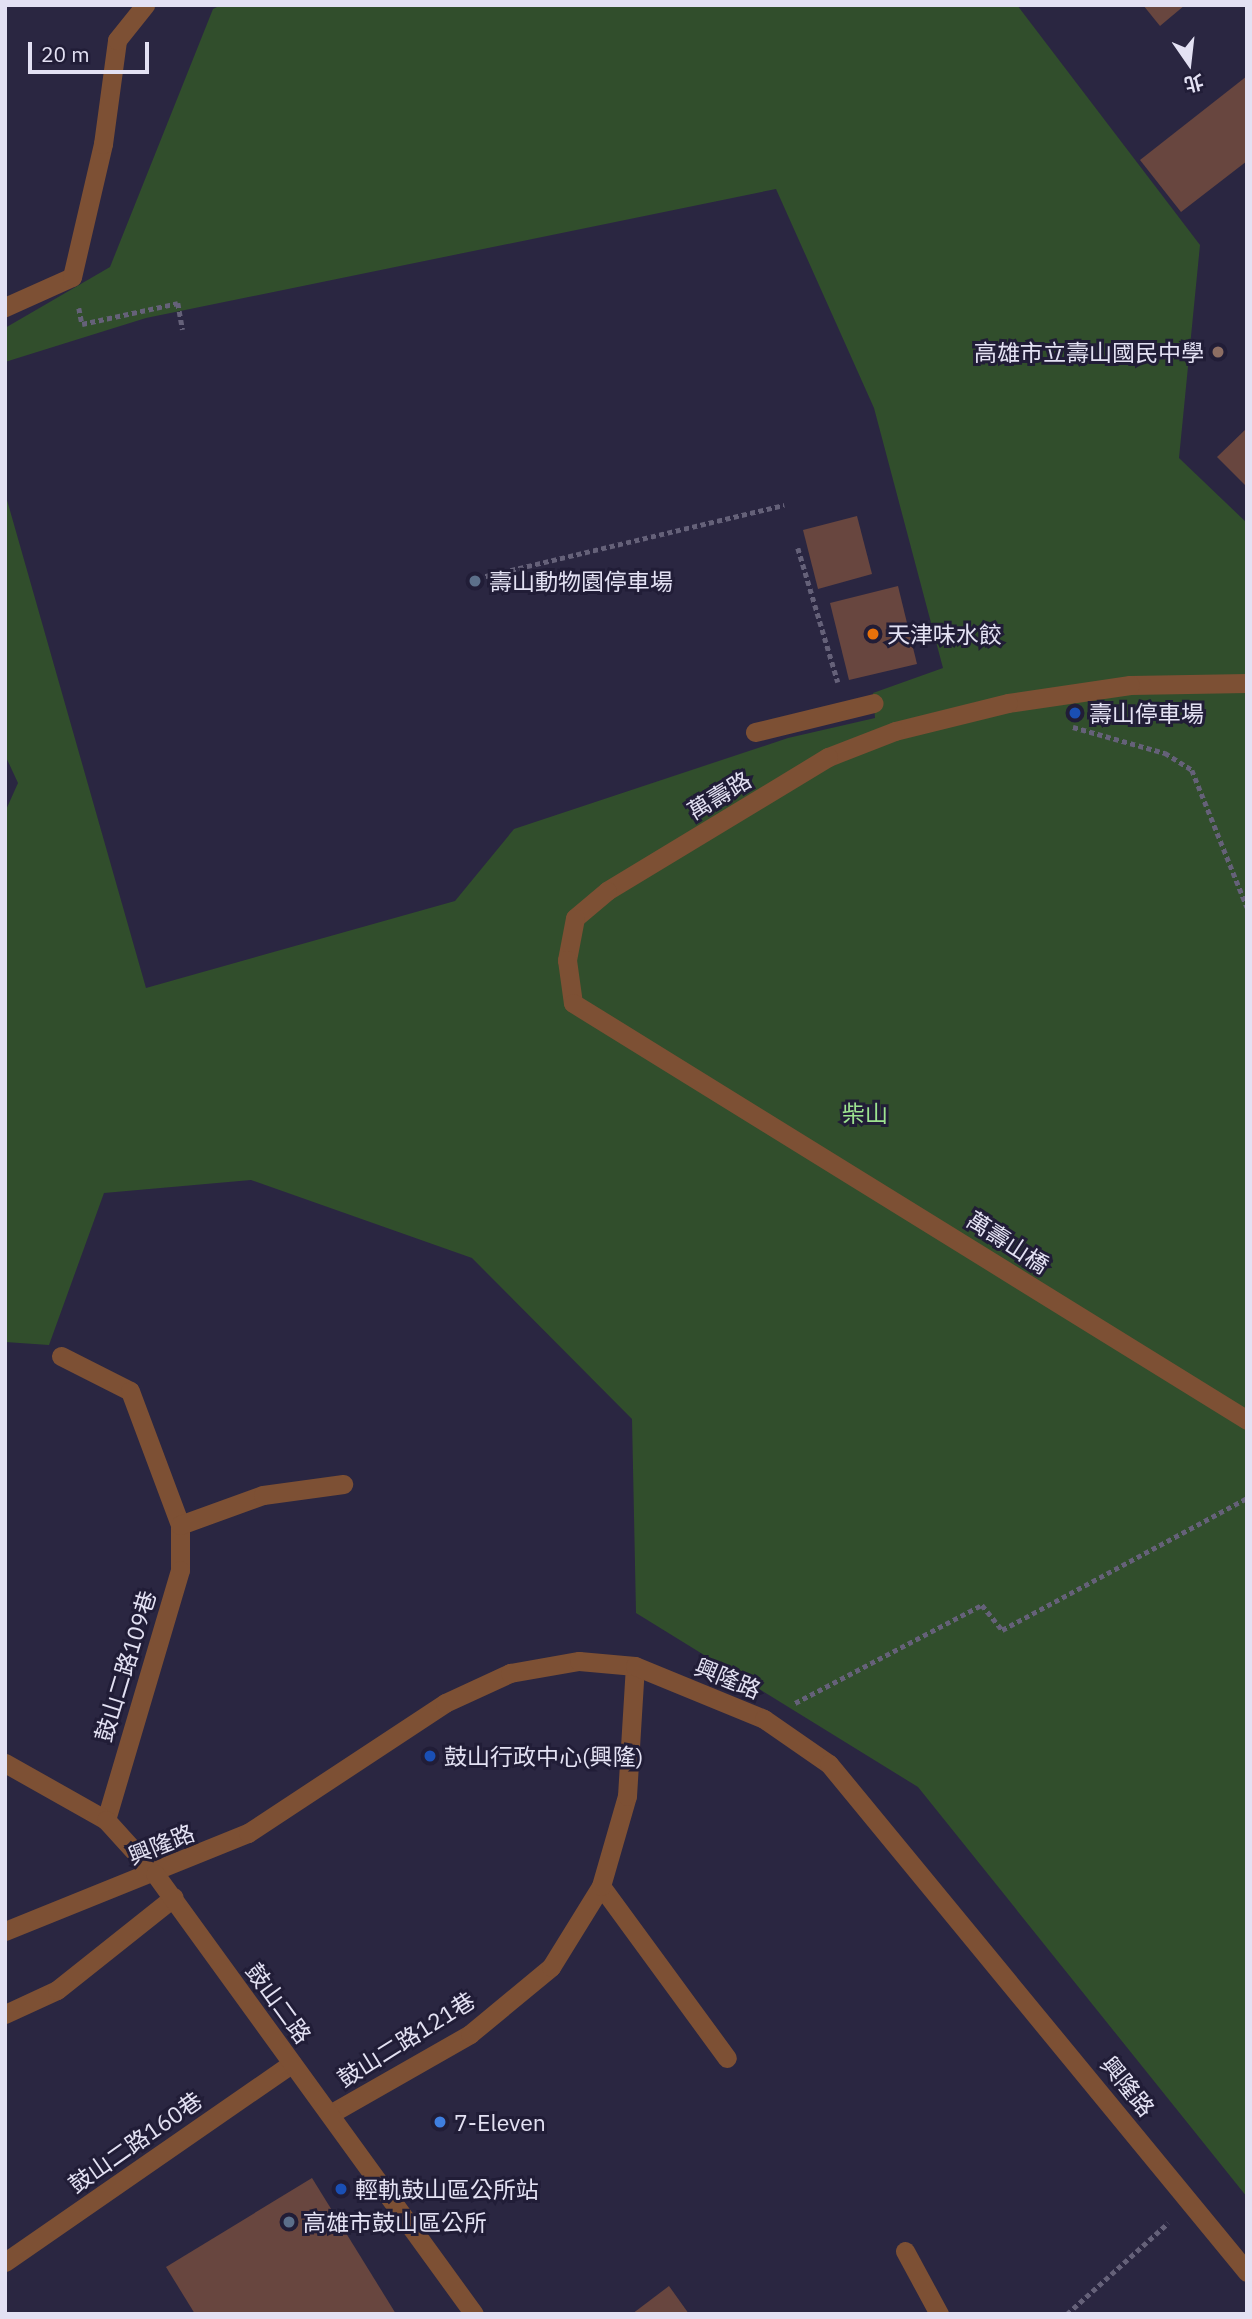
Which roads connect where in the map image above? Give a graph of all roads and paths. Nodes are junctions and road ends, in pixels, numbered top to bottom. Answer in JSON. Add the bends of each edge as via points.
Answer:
{"nodes":[{"id":1,"x":145,"y":5,"type":"edge"},
{"id":2,"x":72,"y":277,"type":"junction"},
{"id":3,"x":5,"y":307,"type":"edge"},
{"id":4,"x":183,"y":330,"type":"dead end"},
{"id":5,"x":784,"y":505,"type":"dead end"},
{"id":6,"x":798,"y":548,"type":"dead end"},
{"id":7,"x":468,"y":580,"type":"dead end"},
{"id":8,"x":1247,"y":683,"type":"edge"},
{"id":9,"x":1036,"y":699,"type":"junction"},
{"id":10,"x":874,"y":703,"type":"dead end"},
{"id":11,"x":846,"y":710,"type":"junction"},
{"id":12,"x":755,"y":732,"type":"dead end"},
{"id":13,"x":1247,"y":907,"type":"edge"},
{"id":14,"x":802,"y":1140,"type":"joint"},
{"id":15,"x":61,"y":1356,"type":"dead end"},
{"id":16,"x":1247,"y":1420,"type":"edge"},
{"id":17,"x":343,"y":1483,"type":"dead end"},
{"id":18,"x":1247,"y":1498,"type":"edge"},
{"id":19,"x":180,"y":1525,"type":"junction"},
{"id":20,"x":635,"y":1666,"type":"junction"},
{"id":21,"x":764,"y":1719,"type":"junction"},
{"id":22,"x":5,"y":1763,"type":"edge"},
{"id":23,"x":106,"y":1820,"type":"junction"},
{"id":24,"x":155,"y":1874,"type":"junction"},
{"id":25,"x":601,"y":1886,"type":"junction"},
{"id":26,"x":174,"y":1897,"type":"junction"},
{"id":27,"x":5,"y":1931,"type":"edge"},
{"id":28,"x":5,"y":2014,"type":"edge"},
{"id":29,"x":727,"y":2058,"type":"dead end"},
{"id":30,"x":292,"y":2063,"type":"junction"},
{"id":31,"x":330,"y":2114,"type":"junction"},
{"id":32,"x":1191,"y":2203,"type":"junction"},
{"id":33,"x":905,"y":2251,"type":"dead end"},
{"id":34,"x":5,"y":2262,"type":"edge"},
{"id":35,"x":1247,"y":2272,"type":"edge"},
{"id":36,"x":474,"y":2314,"type":"edge"},
{"id":37,"x":939,"y":2314,"type":"edge"},
{"id":38,"x":1068,"y":2314,"type":"edge"}],
"edges":[{"from":1,"to":2,"type":"street","via":[[117,40],[103,144]]},
{"from":2,"to":3,"type":"street"},
{"from":2,"to":4,"type":"path","via":[[82,324],[178,303]]},
{"from":5,"to":7,"type":"path"},
{"from":6,"to":11,"type":"path"},
{"from":8,"to":9,"type":"street","name":"萬壽路","via":[[1130,685]]},
{"from":9,"to":13,"type":"path","via":[[1048,720],[1165,754],[1192,769]]},
{"from":9,"to":14,"type":"street","name":"萬壽路","via":[[895,731],[828,757],[607,891],[575,918],[567,960],[573,1003]]},
{"from":10,"to":11,"type":"street"},
{"from":11,"to":12,"type":"street"},
{"from":14,"to":16,"type":"street","name":"萬壽山橋"},
{"from":15,"to":19,"type":"street","name":"鼓山二路109巷","via":[[130,1391]]},
{"from":17,"to":19,"type":"street","via":[[263,1495]]},
{"from":18,"to":21,"type":"path","via":[[1002,1630],[982,1605]]},
{"from":19,"to":23,"type":"street","name":"鼓山二路109巷","via":[[180,1570]]},
{"from":20,"to":21,"type":"street","name":"興隆路"},
{"from":20,"to":24,"type":"street","name":"興隆路","via":[[579,1661],[510,1673],[444,1703],[248,1833]]},
{"from":20,"to":25,"type":"street","name":"鼓山二路121巷","via":[[627,1796]]},
{"from":21,"to":32,"type":"street","name":"興隆路","via":[[829,1765]]},
{"from":22,"to":23,"type":"street","name":"鼓山二路"},
{"from":23,"to":24,"type":"street","name":"鼓山二路"},
{"from":24,"to":26,"type":"street","name":"鼓山二路"},
{"from":24,"to":27,"type":"street","name":"興隆路"},
{"from":25,"to":29,"type":"street"},
{"from":25,"to":31,"type":"street","name":"鼓山二路121巷","via":[[541,1976],[470,2034]]},
{"from":26,"to":28,"type":"street","via":[[57,1990]]},
{"from":26,"to":30,"type":"street","name":"鼓山二路"},
{"from":30,"to":31,"type":"street","name":"鼓山二路"},
{"from":30,"to":34,"type":"street","name":"鼓山二路160巷"},
{"from":31,"to":36,"type":"street","name":"鼓山二路"},
{"from":32,"to":35,"type":"street","name":"興隆路"},
{"from":32,"to":38,"type":"path"},
{"from":33,"to":37,"type":"street"}]}
